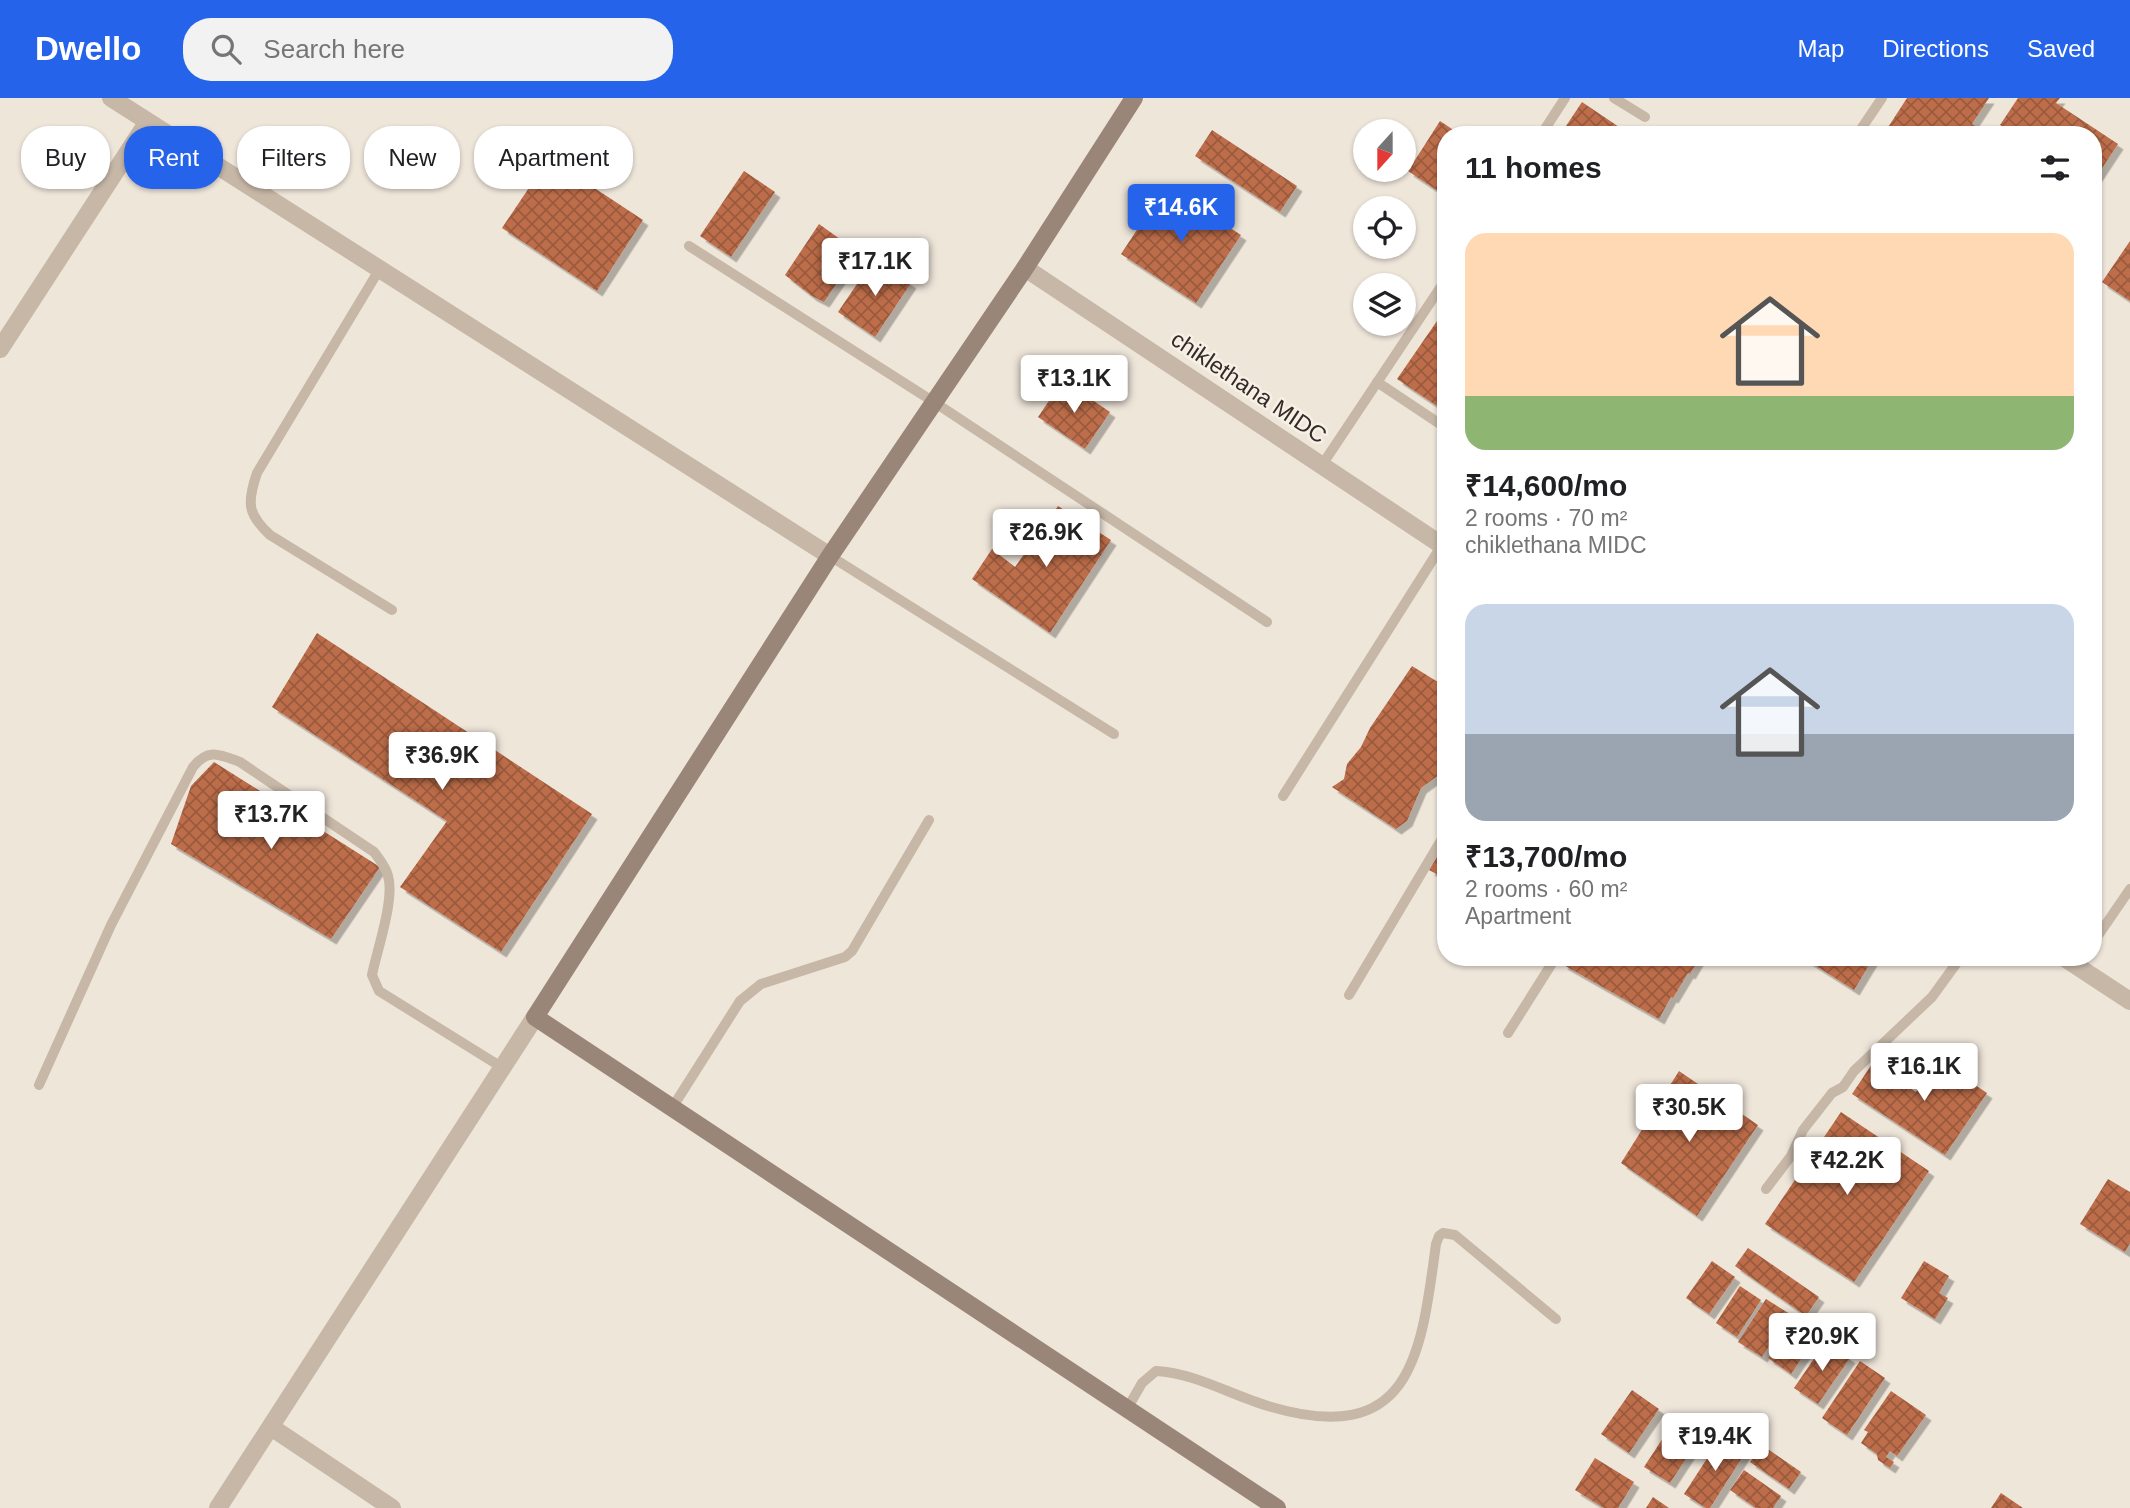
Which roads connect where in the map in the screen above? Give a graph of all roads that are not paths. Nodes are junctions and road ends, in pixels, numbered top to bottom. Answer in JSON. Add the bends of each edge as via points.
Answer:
{"nodes":[{"id":1,"x":111,"y":98,"type":"edge"},
{"id":2,"x":1134,"y":98,"type":"edge"},
{"id":3,"x":1565,"y":98,"type":"edge"},
{"id":4,"x":1614,"y":98,"type":"edge"},
{"id":5,"x":1882,"y":98,"type":"edge"},
{"id":6,"x":1645,"y":117,"type":"dead end"},
{"id":7,"x":147,"y":123,"type":"junction"},
{"id":8,"x":1547,"y":126,"type":"edge"},
{"id":9,"x":1863,"y":126,"type":"edge"},
{"id":10,"x":689,"y":246,"type":"dead end"},
{"id":11,"x":1025,"y":268,"type":"junction"},
{"id":12,"x":379,"y":270,"type":"junction"},
{"id":13,"x":1437,"y":292,"type":"edge"},
{"id":14,"x":0,"y":349,"type":"edge"},
{"id":15,"x":1377,"y":382,"type":"junction"},
{"id":16,"x":934,"y":402,"type":"junction"},
{"id":17,"x":1437,"y":422,"type":"edge"},
{"id":18,"x":1322,"y":465,"type":"junction"},
{"id":19,"x":1437,"y":541,"type":"edge"},
{"id":20,"x":830,"y":556,"type":"junction"},
{"id":21,"x":1437,"y":557,"type":"edge"},
{"id":22,"x":392,"y":610,"type":"dead end"},
{"id":23,"x":1267,"y":622,"type":"dead end"},
{"id":24,"x":1114,"y":734,"type":"dead end"},
{"id":25,"x":1283,"y":796,"type":"dead end"},
{"id":26,"x":929,"y":820,"type":"dead end"},
{"id":27,"x":1437,"y":846,"type":"edge"},
{"id":28,"x":2130,"y":889,"type":"edge"},
{"id":29,"x":2102,"y":930,"type":"edge"},
{"id":30,"x":1550,"y":966,"type":"edge"},
{"id":31,"x":1954,"y":966,"type":"edge"},
{"id":32,"x":2082,"y":966,"type":"edge"},
{"id":33,"x":1349,"y":995,"type":"dead end"},
{"id":34,"x":2130,"y":1001,"type":"edge"},
{"id":35,"x":535,"y":1017,"type":"junction"},
{"id":36,"x":1508,"y":1033,"type":"dead end"},
{"id":37,"x":503,"y":1068,"type":"junction"},
{"id":38,"x":39,"y":1085,"type":"dead end"},
{"id":39,"x":672,"y":1108,"type":"junction"},
{"id":40,"x":1766,"y":1189,"type":"dead end"},
{"id":41,"x":1556,"y":1319,"type":"dead end"},
{"id":42,"x":1127,"y":1409,"type":"junction"},
{"id":43,"x":271,"y":1427,"type":"junction"},
{"id":44,"x":218,"y":1508,"type":"edge"},
{"id":45,"x":392,"y":1508,"type":"edge"},
{"id":46,"x":1277,"y":1508,"type":"edge"}],
"edges":[{"from":1,"to":7,"type":"street"},
{"from":2,"to":11,"type":"street"},
{"from":3,"to":8,"type":"lane"},
{"from":4,"to":6,"type":"lane"},
{"from":5,"to":9,"type":"lane"},
{"from":7,"to":12,"type":"street"},
{"from":7,"to":14,"type":"street"},
{"from":10,"to":16,"type":"lane"},
{"from":11,"to":16,"type":"street"},
{"from":11,"to":18,"type":"street","name":"chiklethana MIDC"},
{"from":12,"to":20,"type":"street"},
{"from":12,"to":22,"type":"lane","via":[[257,473],[251,511],[270,535]]},
{"from":13,"to":15,"type":"lane"},
{"from":15,"to":17,"type":"lane"},
{"from":15,"to":18,"type":"lane"},
{"from":16,"to":20,"type":"street"},
{"from":16,"to":23,"type":"lane"},
{"from":18,"to":19,"type":"street","name":"chiklethana MIDC"},
{"from":20,"to":24,"type":"lane"},
{"from":20,"to":35,"type":"street"},
{"from":21,"to":25,"type":"lane"},
{"from":26,"to":39,"type":"lane","via":[[852,951],[749,991]]},
{"from":27,"to":33,"type":"lane"},
{"from":28,"to":29,"type":"lane"},
{"from":30,"to":36,"type":"lane"},
{"from":31,"to":40,"type":"lane","via":[[1932,997],[1832,1093]]},
{"from":32,"to":34,"type":"street"},
{"from":35,"to":37,"type":"street"},
{"from":35,"to":39,"type":"street"},
{"from":37,"to":38,"type":"lane","via":[[374,983],[390,893],[383,863],[374,852],[240,762],[210,754],[201,757],[187,779],[111,925]]},
{"from":37,"to":43,"type":"street"},
{"from":39,"to":42,"type":"street"},
{"from":41,"to":42,"type":"lane","via":[[1455,1235],[1443,1233],[1436,1244],[1426,1321],[1412,1364],[1387,1398],[1374,1407],[1340,1417],[1315,1416],[1269,1406],[1174,1372],[1156,1371],[1142,1383]]},
{"from":42,"to":46,"type":"street"},
{"from":43,"to":44,"type":"street"},
{"from":43,"to":45,"type":"street"}]}
